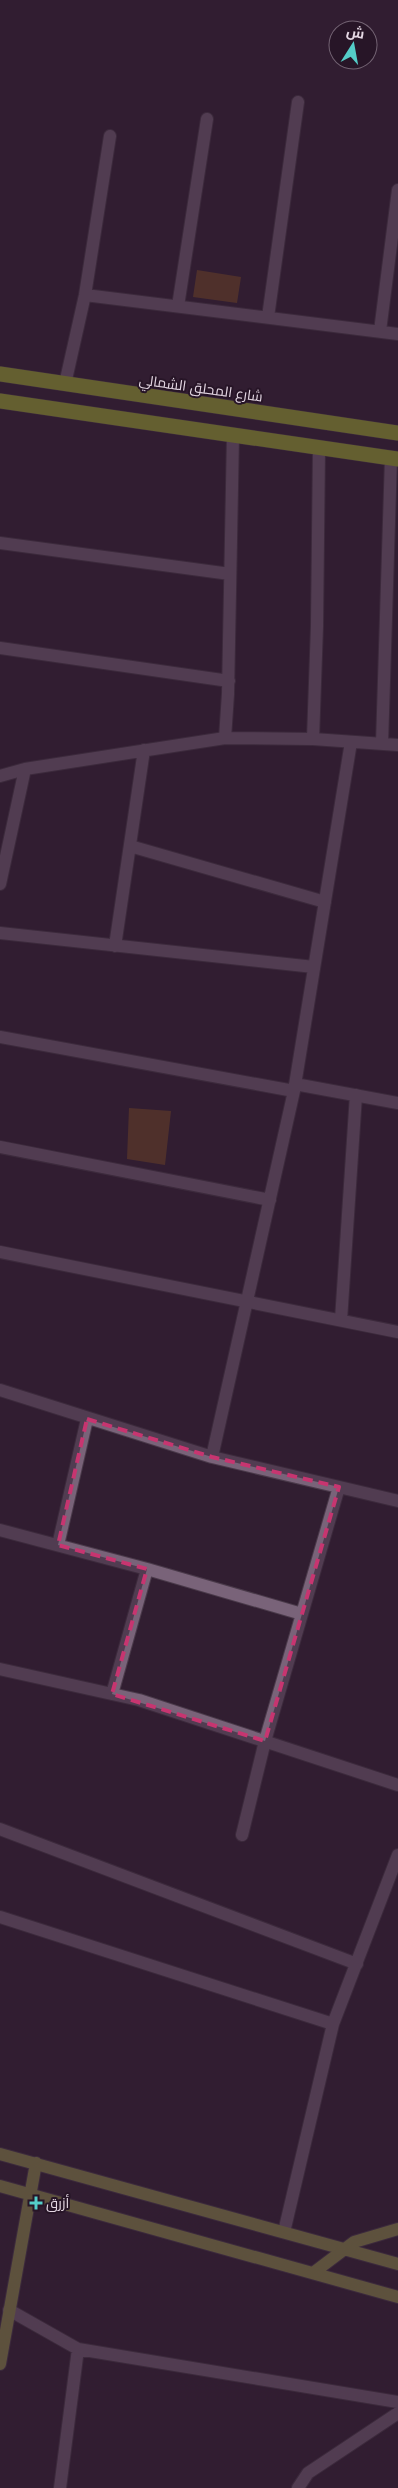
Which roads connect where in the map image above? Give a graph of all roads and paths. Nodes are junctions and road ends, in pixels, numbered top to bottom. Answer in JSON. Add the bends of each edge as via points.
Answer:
{"nodes":[{"id":1,"x":298,"y":102,"type":"dead end"},
{"id":2,"x":207,"y":119,"type":"dead end"},
{"id":3,"x":110,"y":136,"type":"dead end"},
{"id":4,"x":398,"y":190,"type":"edge"},
{"id":5,"x":85,"y":295,"type":"junction"},
{"id":6,"x":178,"y":306,"type":"junction"},
{"id":7,"x":268,"y":317,"type":"junction"},
{"id":8,"x":380,"y":332,"type":"junction"},
{"id":9,"x":398,"y":334,"type":"edge"},
{"id":10,"x":0,"y":374,"type":"edge"},
{"id":11,"x":65,"y":384,"type":"junction"},
{"id":12,"x":0,"y":401,"type":"edge"},
{"id":13,"x":398,"y":433,"type":"edge"},
{"id":14,"x":233,"y":435,"type":"junction"},
{"id":15,"x":319,"y":448,"type":"junction"},
{"id":16,"x":394,"y":458,"type":"edge"},
{"id":17,"x":0,"y":543,"type":"edge"},
{"id":18,"x":230,"y":574,"type":"junction"},
{"id":19,"x":0,"y":648,"type":"edge"},
{"id":20,"x":229,"y":681,"type":"junction"},
{"id":21,"x":225,"y":738,"type":"junction"},
{"id":22,"x":312,"y":739,"type":"junction"},
{"id":23,"x":351,"y":742,"type":"junction"},
{"id":24,"x":382,"y":744,"type":"junction"},
{"id":25,"x":398,"y":745,"type":"edge"},
{"id":26,"x":144,"y":750,"type":"junction"},
{"id":27,"x":25,"y":769,"type":"junction"},
{"id":28,"x":0,"y":776,"type":"edge"},
{"id":29,"x":130,"y":846,"type":"junction"},
{"id":30,"x":0,"y":884,"type":"edge"},
{"id":31,"x":325,"y":902,"type":"junction"},
{"id":32,"x":0,"y":933,"type":"edge"},
{"id":33,"x":115,"y":946,"type":"junction"},
{"id":34,"x":314,"y":967,"type":"junction"},
{"id":35,"x":0,"y":1037,"type":"edge"},
{"id":36,"x":295,"y":1087,"type":"junction"},
{"id":37,"x":356,"y":1095,"type":"junction"},
{"id":38,"x":398,"y":1103,"type":"edge"},
{"id":39,"x":0,"y":1147,"type":"edge"},
{"id":40,"x":270,"y":1200,"type":"junction"},
{"id":41,"x":0,"y":1252,"type":"edge"},
{"id":42,"x":248,"y":1301,"type":"junction"},
{"id":43,"x":340,"y":1320,"type":"junction"},
{"id":44,"x":398,"y":1332,"type":"edge"},
{"id":45,"x":0,"y":1390,"type":"edge"},
{"id":46,"x":87,"y":1419,"type":"junction"},
{"id":47,"x":212,"y":1457,"type":"junction"},
{"id":48,"x":339,"y":1487,"type":"junction"},
{"id":49,"x":398,"y":1501,"type":"edge"},
{"id":50,"x":0,"y":1530,"type":"edge"},
{"id":51,"x":58,"y":1546,"type":"junction"},
{"id":52,"x":147,"y":1570,"type":"junction"},
{"id":53,"x":302,"y":1614,"type":"junction"},
{"id":54,"x":0,"y":1669,"type":"edge"},
{"id":55,"x":112,"y":1694,"type":"junction"},
{"id":56,"x":265,"y":1741,"type":"junction"},
{"id":57,"x":398,"y":1785,"type":"edge"},
{"id":58,"x":0,"y":1828,"type":"edge"},
{"id":59,"x":242,"y":1835,"type":"dead end"},
{"id":60,"x":398,"y":1855,"type":"edge"},
{"id":61,"x":0,"y":1917,"type":"edge"},
{"id":62,"x":357,"y":1964,"type":"junction"},
{"id":63,"x":333,"y":2024,"type":"junction"},
{"id":64,"x":0,"y":2154,"type":"edge"},
{"id":65,"x":36,"y":2163,"type":"junction"},
{"id":66,"x":0,"y":2186,"type":"edge"},
{"id":67,"x":30,"y":2194,"type":"junction"},
{"id":68,"x":398,"y":2229,"type":"edge"},
{"id":69,"x":284,"y":2232,"type":"junction"},
{"id":70,"x":345,"y":2249,"type":"junction"},
{"id":71,"x":398,"y":2264,"type":"edge"},
{"id":72,"x":313,"y":2273,"type":"junction"},
{"id":73,"x":398,"y":2297,"type":"edge"},
{"id":74,"x":9,"y":2310,"type":"junction"},
{"id":75,"x":78,"y":2350,"type":"junction"},
{"id":76,"x":0,"y":2364,"type":"edge"},
{"id":77,"x":398,"y":2402,"type":"edge"},
{"id":78,"x":398,"y":2413,"type":"edge"},
{"id":79,"x":60,"y":2488,"type":"edge"},
{"id":80,"x":298,"y":2488,"type":"edge"}],
"edges":[{"from":1,"to":7,"type":"street"},
{"from":2,"to":6,"type":"street"},
{"from":3,"to":5,"type":"street"},
{"from":4,"to":8,"type":"street"},
{"from":5,"to":6,"type":"street"},
{"from":5,"to":11,"type":"street"},
{"from":6,"to":7,"type":"street"},
{"from":7,"to":8,"type":"street"},
{"from":8,"to":9,"type":"street"},
{"from":10,"to":11,"type":"highway","name":"شارع المحلق الشمالي"},
{"from":11,"to":13,"type":"highway","name":"شارع المحلق الشمالي"},
{"from":12,"to":14,"type":"highway"},
{"from":14,"to":15,"type":"highway"},
{"from":14,"to":18,"type":"street"},
{"from":15,"to":16,"type":"highway"},
{"from":15,"to":22,"type":"street"},
{"from":16,"to":24,"type":"street"},
{"from":17,"to":18,"type":"street"},
{"from":18,"to":20,"type":"street"},
{"from":19,"to":20,"type":"street"},
{"from":20,"to":21,"type":"street"},
{"from":21,"to":22,"type":"street"},
{"from":21,"to":26,"type":"street"},
{"from":22,"to":23,"type":"street"},
{"from":23,"to":24,"type":"street"},
{"from":23,"to":31,"type":"street"},
{"from":24,"to":25,"type":"street"},
{"from":26,"to":27,"type":"street"},
{"from":26,"to":29,"type":"street"},
{"from":27,"to":28,"type":"street"},
{"from":27,"to":30,"type":"street"},
{"from":29,"to":31,"type":"street"},
{"from":29,"to":33,"type":"street"},
{"from":31,"to":34,"type":"street"},
{"from":32,"to":33,"type":"street"},
{"from":33,"to":34,"type":"street"},
{"from":34,"to":36,"type":"street"},
{"from":35,"to":36,"type":"street"},
{"from":36,"to":37,"type":"street"},
{"from":36,"to":40,"type":"street"},
{"from":37,"to":38,"type":"street"},
{"from":37,"to":43,"type":"street"},
{"from":39,"to":40,"type":"street"},
{"from":40,"to":42,"type":"street"},
{"from":41,"to":42,"type":"street"},
{"from":42,"to":43,"type":"street"},
{"from":42,"to":47,"type":"street"},
{"from":43,"to":44,"type":"street"},
{"from":45,"to":46,"type":"street"},
{"from":46,"to":47,"type":"street"},
{"from":46,"to":51,"type":"street"},
{"from":47,"to":48,"type":"street"},
{"from":48,"to":49,"type":"street"},
{"from":48,"to":53,"type":"street"},
{"from":50,"to":51,"type":"street"},
{"from":51,"to":52,"type":"street"},
{"from":52,"to":53,"type":"street"},
{"from":52,"to":55,"type":"street"},
{"from":53,"to":56,"type":"street"},
{"from":54,"to":55,"type":"street"},
{"from":55,"to":56,"type":"street"},
{"from":56,"to":57,"type":"street"},
{"from":56,"to":59,"type":"street"},
{"from":58,"to":62,"type":"street"},
{"from":60,"to":62,"type":"street"},
{"from":61,"to":63,"type":"street"},
{"from":62,"to":63,"type":"street"},
{"from":63,"to":69,"type":"street"},
{"from":64,"to":65,"type":"main road"},
{"from":65,"to":67,"type":"main road"},
{"from":65,"to":69,"type":"main road"},
{"from":66,"to":67,"type":"main road"},
{"from":67,"to":72,"type":"main road"},
{"from":67,"to":74,"type":"main road"},
{"from":68,"to":70,"type":"main road","via":[[354,2242]]},
{"from":69,"to":70,"type":"main road"},
{"from":70,"to":71,"type":"main road"},
{"from":70,"to":72,"type":"main road"},
{"from":72,"to":73,"type":"main road"},
{"from":74,"to":75,"type":"street"},
{"from":74,"to":76,"type":"main road"},
{"from":75,"to":77,"type":"street"},
{"from":75,"to":79,"type":"street"},
{"from":78,"to":80,"type":"street","via":[[308,2473]]}]}
